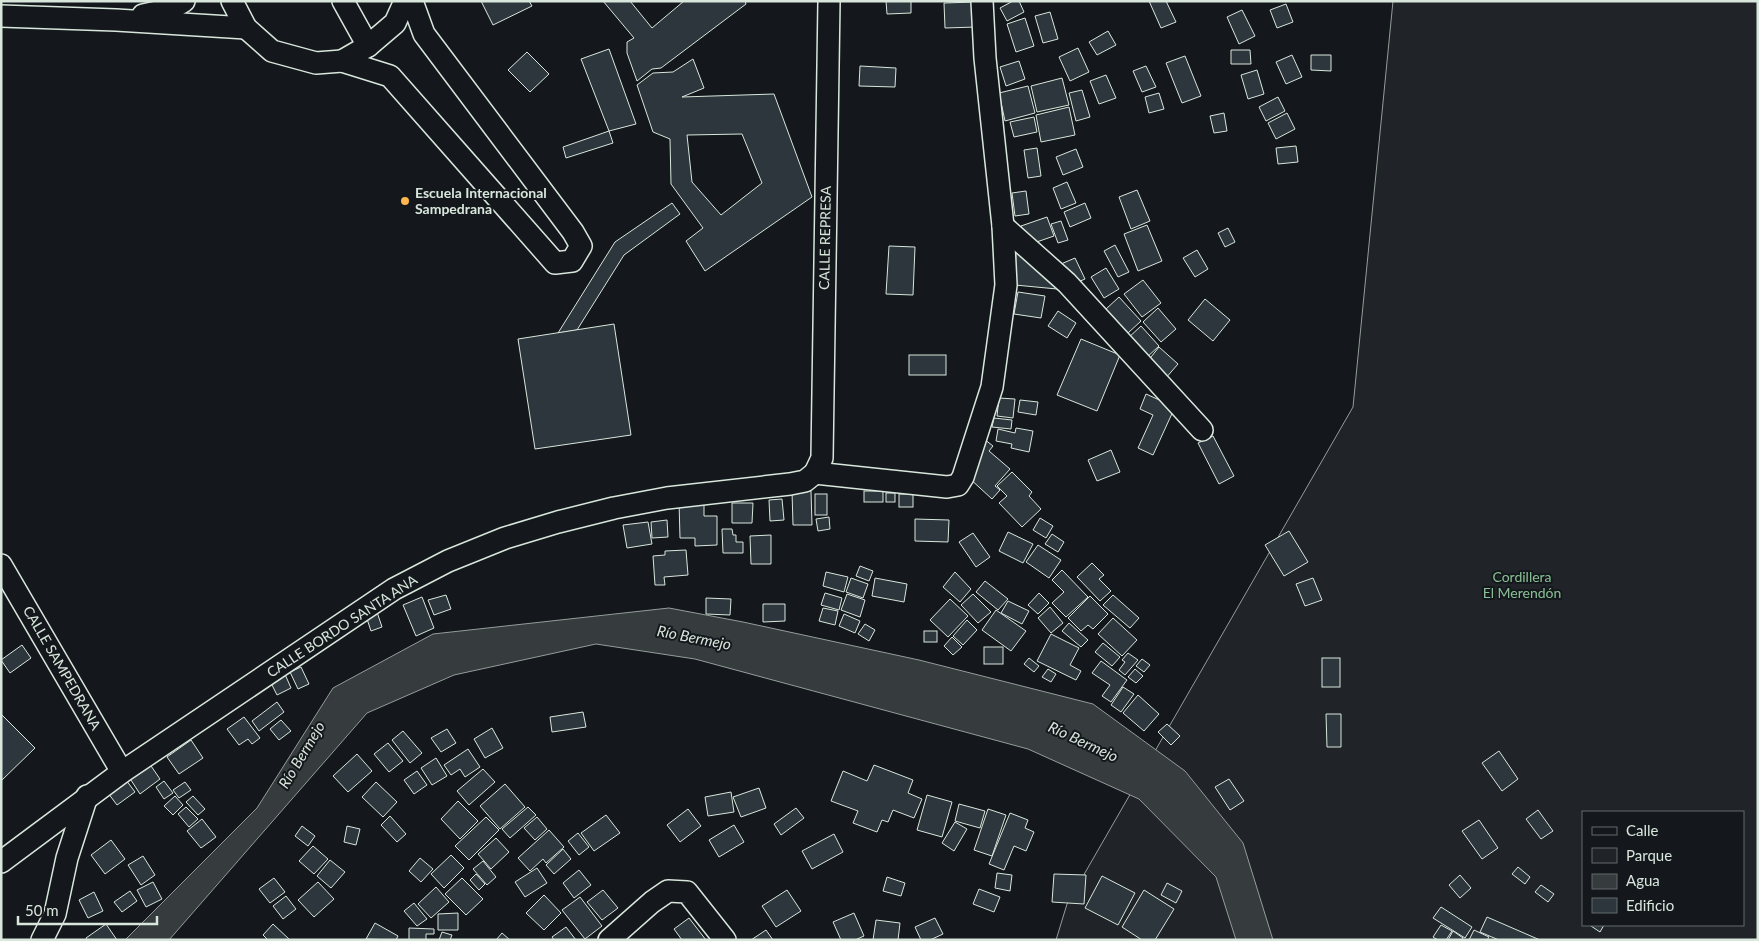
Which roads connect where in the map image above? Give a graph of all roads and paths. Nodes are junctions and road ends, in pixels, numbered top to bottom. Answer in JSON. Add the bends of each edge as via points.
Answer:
{"nodes":[{"id":1,"x":184,"y":1,"type":"edge"},
{"id":2,"x":232,"y":1,"type":"edge"},
{"id":3,"x":342,"y":1,"type":"edge"},
{"id":4,"x":405,"y":1,"type":"edge"},
{"id":5,"x":412,"y":1,"type":"edge"},
{"id":6,"x":829,"y":1,"type":"edge"},
{"id":7,"x":982,"y":1,"type":"edge"},
{"id":8,"x":1,"y":16,"type":"edge"},
{"id":9,"x":116,"y":20,"type":"junction"},
{"id":10,"x":246,"y":28,"type":"junction"},
{"id":11,"x":368,"y":46,"type":"junction"},
{"id":12,"x":342,"y":61,"type":"junction"},
{"id":13,"x":1003,"y":226,"type":"junction"},
{"id":14,"x":1202,"y":430,"type":"dead end"},
{"id":15,"x":815,"y":474,"type":"junction"},
{"id":16,"x":1,"y":565,"type":"edge"},
{"id":17,"x":122,"y":772,"type":"junction"},
{"id":18,"x":87,"y":796,"type":"junction"},
{"id":19,"x":1,"y":862,"type":"edge"},
{"id":20,"x":42,"y":940,"type":"edge"},
{"id":21,"x":609,"y":940,"type":"edge"},
{"id":22,"x":724,"y":940,"type":"edge"}],
"edges":[{"from":1,"to":9,"type":"street","via":[[171,9]]},
{"from":2,"to":10,"type":"street"},
{"from":3,"to":11,"type":"street"},
{"from":4,"to":11,"type":"street","via":[[395,23]]},
{"from":5,"to":12,"type":"street","via":[[424,34],[573,232],[581,246],[572,261],[555,263],[390,76]]},
{"from":6,"to":15,"type":"street","name":"CALLE REPRESA","via":[[822,458]]},
{"from":7,"to":13,"type":"street"},
{"from":8,"to":9,"type":"street"},
{"from":9,"to":10,"type":"street"},
{"from":10,"to":12,"type":"street","via":[[272,51],[316,63]]},
{"from":11,"to":12,"type":"street"},
{"from":13,"to":14,"type":"street","via":[[1067,284]]},
{"from":13,"to":15,"type":"street","via":[[1006,285],[992,387],[958,485],[947,487]]},
{"from":15,"to":17,"type":"street","name":"CALLE BORDO SANTA ANA","via":[[805,481],[790,484],[666,498],[614,508],[504,538],[448,561],[394,589]]},
{"from":16,"to":17,"type":"street","name":"CALLE SAMPEDRANA"},
{"from":17,"to":18,"type":"street","name":"CALLE BORDO SANTA ANA"},
{"from":18,"to":19,"type":"street","name":"CALLE BORDO SANTA ANA"},
{"from":18,"to":20,"type":"street","via":[[67,858],[55,914]]},
{"from":21,"to":22,"type":"street","via":[[668,891],[686,892]]}]}
